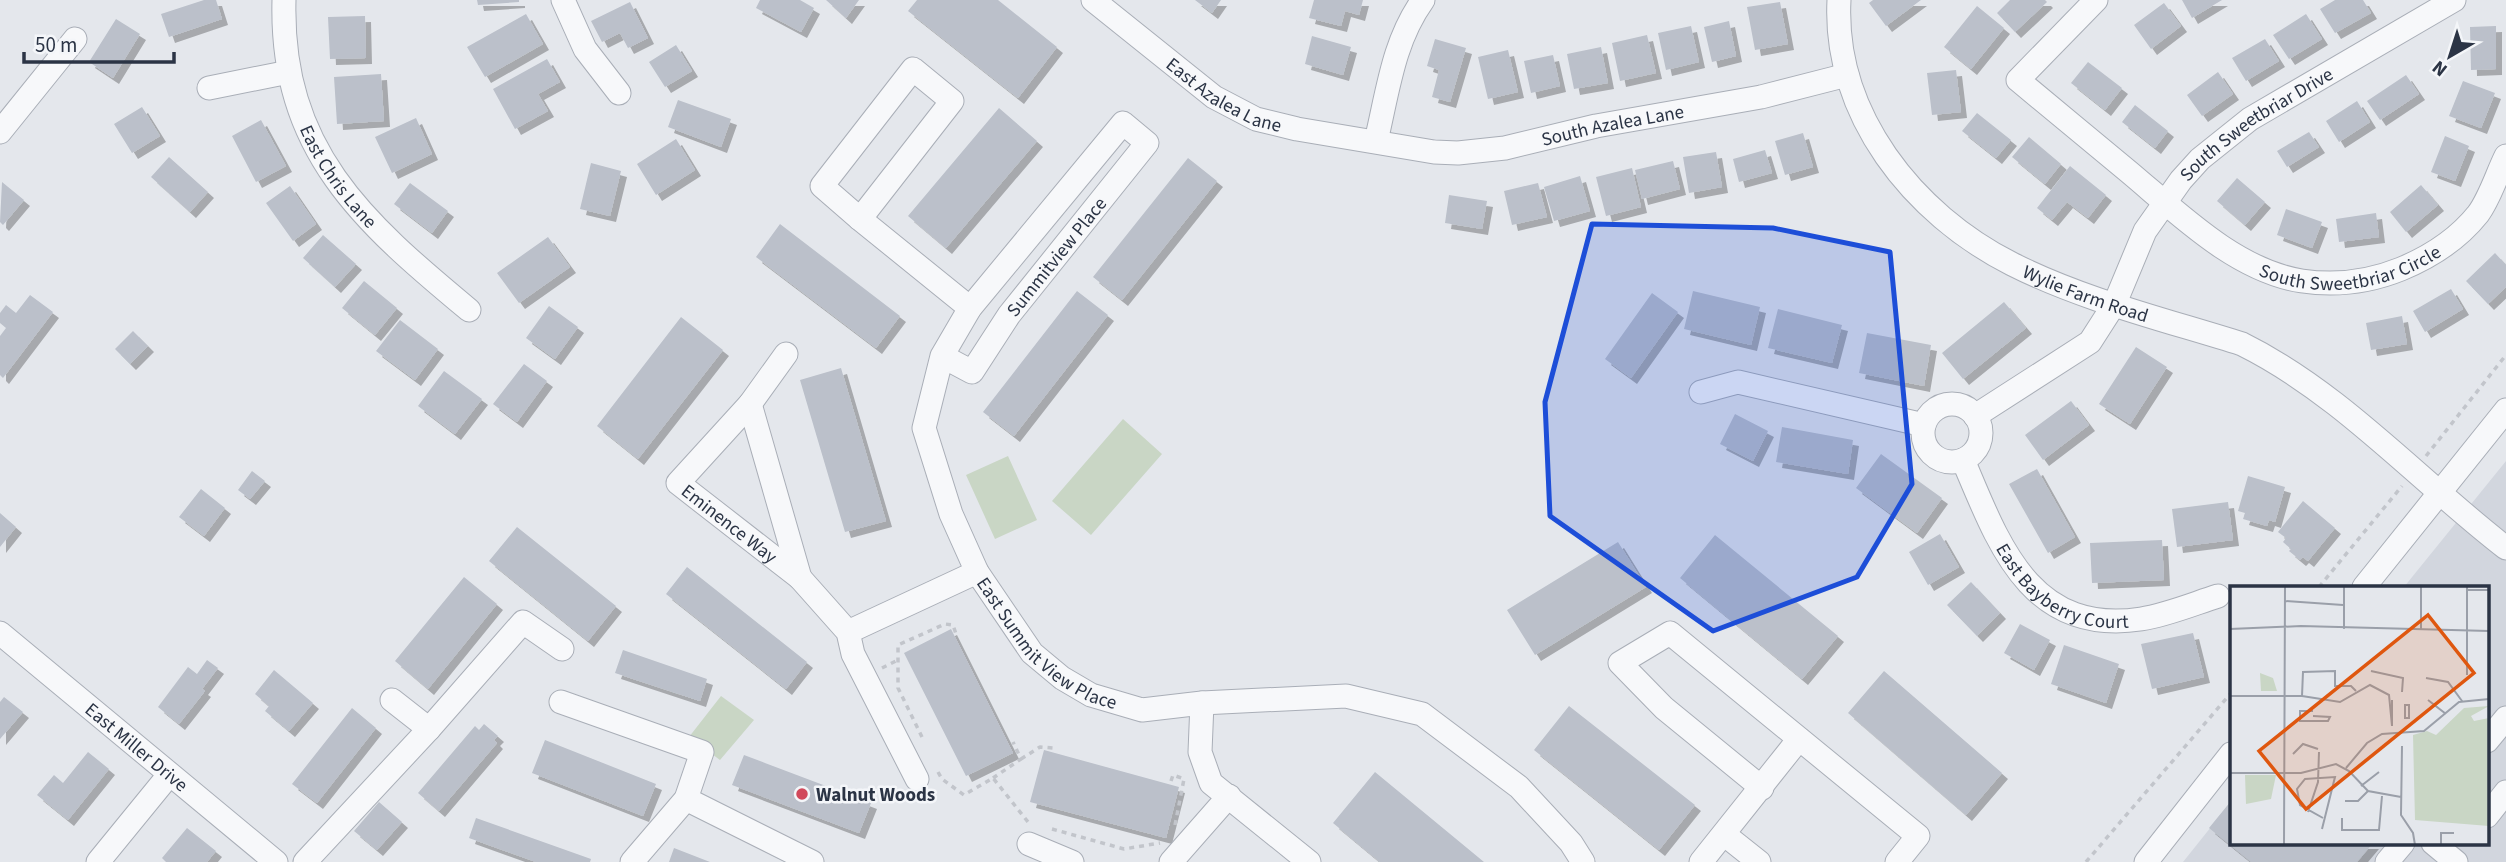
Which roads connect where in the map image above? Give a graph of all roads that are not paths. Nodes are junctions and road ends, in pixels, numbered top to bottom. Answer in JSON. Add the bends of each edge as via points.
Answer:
{"nodes":[{"id":1,"x":284,"y":0,"type":"edge"},
{"id":2,"x":563,"y":0,"type":"edge"},
{"id":3,"x":1093,"y":0,"type":"edge"},
{"id":4,"x":1423,"y":0,"type":"edge"},
{"id":5,"x":1839,"y":0,"type":"edge"},
{"id":6,"x":2096,"y":0,"type":"edge"},
{"id":7,"x":2454,"y":0,"type":"edge"},
{"id":8,"x":75,"y":39,"type":"dead end"},
{"id":9,"x":289,"y":72,"type":"junction"},
{"id":10,"x":1847,"y":75,"type":"junction"},
{"id":11,"x":209,"y":88,"type":"dead end"},
{"id":12,"x":619,"y":93,"type":"dead end"},
{"id":13,"x":1123,"y":123,"type":"joint"},
{"id":14,"x":0,"y":132,"type":"edge"},
{"id":15,"x":1376,"y":141,"type":"junction"},
{"id":16,"x":2506,"y":156,"type":"edge"},
{"id":17,"x":2164,"y":202,"type":"junction"},
{"id":18,"x":860,"y":219,"type":"junction"},
{"id":19,"x":2115,"y":303,"type":"junction"},
{"id":20,"x":971,"y":308,"type":"junction"},
{"id":21,"x":469,"y":310,"type":"dead end"},
{"id":22,"x":786,"y":354,"type":"dead end"},
{"id":23,"x":942,"y":356,"type":"junction"},
{"id":24,"x":1701,"y":392,"type":"dead end"},
{"id":25,"x":750,"y":404,"type":"junction"},
{"id":26,"x":2506,"y":410,"type":"edge"},
{"id":27,"x":1975,"y":416,"type":"junction"},
{"id":28,"x":1924,"y":425,"type":"junction"},
{"id":29,"x":1963,"y":460,"type":"junction"},
{"id":30,"x":2439,"y":494,"type":"junction"},
{"id":31,"x":2506,"y":548,"type":"edge"},
{"id":32,"x":977,"y":572,"type":"junction"},
{"id":33,"x":800,"y":578,"type":"junction"},
{"id":34,"x":2365,"y":586,"type":"edge"},
{"id":35,"x":2218,"y":596,"type":"dead end"},
{"id":36,"x":848,"y":632,"type":"junction"},
{"id":37,"x":0,"y":633,"type":"edge"},
{"id":38,"x":562,"y":649,"type":"dead end"},
{"id":39,"x":392,"y":700,"type":"dead end"},
{"id":40,"x":561,"y":702,"type":"dead end"},
{"id":41,"x":1202,"y":703,"type":"junction"},
{"id":42,"x":2506,"y":718,"type":"edge"},
{"id":43,"x":429,"y":729,"type":"junction"},
{"id":44,"x":1799,"y":739,"type":"junction"},
{"id":45,"x":2488,"y":740,"type":"edge"},
{"id":46,"x":2230,"y":755,"type":"edge"},
{"id":47,"x":927,"y":774,"type":"road end"},
{"id":48,"x":169,"y":775,"type":"junction"},
{"id":49,"x":1762,"y":788,"type":"junction"},
{"id":50,"x":2506,"y":792,"type":"edge"},
{"id":51,"x":1229,"y":796,"type":"junction"},
{"id":52,"x":686,"y":799,"type":"junction"},
{"id":53,"x":2488,"y":815,"type":"edge"},
{"id":54,"x":1034,"y":834,"type":"road end"},
{"id":55,"x":1725,"y":835,"type":"junction"},
{"id":56,"x":2402,"y":844,"type":"edge"},
{"id":57,"x":2435,"y":844,"type":"edge"},
{"id":58,"x":1172,"y":852,"type":"edge"},
{"id":59,"x":2458,"y":855,"type":"edge"},
{"id":60,"x":98,"y":862,"type":"edge"},
{"id":61,"x":276,"y":862,"type":"edge"},
{"id":62,"x":305,"y":862,"type":"edge"},
{"id":63,"x":632,"y":862,"type":"edge"},
{"id":64,"x":811,"y":862,"type":"edge"},
{"id":65,"x":1072,"y":862,"type":"edge"},
{"id":66,"x":1309,"y":862,"type":"edge"},
{"id":67,"x":1583,"y":862,"type":"edge"},
{"id":68,"x":1701,"y":862,"type":"edge"},
{"id":69,"x":1759,"y":862,"type":"edge"},
{"id":70,"x":1897,"y":862,"type":"edge"},
{"id":71,"x":2146,"y":862,"type":"edge"},
{"id":72,"x":2387,"y":862,"type":"edge"}],
"edges":[{"from":1,"to":9,"type":"street","name":"East Chris Lane"},
{"from":2,"to":12,"type":"street","via":[[585,49]]},
{"from":3,"to":15,"type":"street","name":"East Azalea Lane","via":[[1191,80],[1256,120]]},
{"from":4,"to":15,"type":"street","via":[[1399,44]]},
{"from":5,"to":10,"type":"street","name":"Wylie Farm Road","via":[[1839,36]]},
{"from":6,"to":17,"type":"street","name":"South Sweetbriar Circle","via":[[2018,80]]},
{"from":7,"to":17,"type":"street","name":"South Sweetbriar Drive","via":[[2250,119],[2200,159]]},
{"from":8,"to":14,"type":"street"},
{"from":9,"to":11,"type":"street"},
{"from":9,"to":21,"type":"street","name":"East Chris Lane","via":[[309,134],[353,206]]},
{"from":10,"to":15,"type":"street","name":"South Azalea Lane","via":[[1761,97],[1480,152],[1434,152]]},
{"from":10,"to":19,"type":"street","name":"Wylie Farm Road","via":[[1864,122],[1896,168],[1935,211],[2013,265]]},
{"from":13,"to":20,"type":"street","name":"East Summit View Place"},
{"from":13,"to":23,"type":"street","name":"Summitview Place","via":[[1147,143],[1009,315],[972,372]]},
{"from":16,"to":17,"type":"street","name":"South Sweetbriar Circle","via":[[2478,213],[2439,250],[2382,276],[2340,284],[2300,281],[2255,265]]},
{"from":17,"to":19,"type":"street","name":"South Sweetbriar Drive","via":[[2137,247]]},
{"from":18,"to":18,"type":"street","via":[[822,187],[913,69],[952,101]]},
{"from":18,"to":20,"type":"street"},
{"from":19,"to":27,"type":"street","name":"South Sweetbriar Drive","via":[[2090,342]]},
{"from":19,"to":30,"type":"street","name":"Wylie Farm Road","via":[[2263,354],[2304,381]]},
{"from":20,"to":23,"type":"street","name":"East Summit View Place"},
{"from":22,"to":25,"type":"street","name":"Eminence Way"},
{"from":23,"to":32,"type":"street","name":"East Summit View Place","via":[[924,428],[951,514]]},
{"from":24,"to":28,"type":"street","via":[[1738,382]]},
{"from":25,"to":33,"type":"street","name":"Eminence Way"},
{"from":25,"to":33,"type":"street","name":"Eminence Way","via":[[678,483]]},
{"from":26,"to":30,"type":"street"},
{"from":27,"to":28,"type":"street","via":[[1951,404],[1934,410]]},
{"from":27,"to":29,"type":"street","via":[[1980,441]]},
{"from":28,"to":29,"type":"street","via":[[1929,452],[1944,461]]},
{"from":29,"to":35,"type":"street","name":"East Bayberry Court","via":[[2003,553],[2033,588],[2058,605],[2101,619],[2138,620]]},
{"from":30,"to":31,"type":"street","name":"Wylie Farm Road"},
{"from":30,"to":34,"type":"street"},
{"from":32,"to":36,"type":"street"},
{"from":32,"to":41,"type":"street","name":"East Summit View Place","via":[[1032,653],[1091,695],[1142,710]]},
{"from":33,"to":36,"type":"street","name":"Eminence Way"},
{"from":36,"to":47,"type":"street","name":"Eminence Way","via":[[853,654]]},
{"from":37,"to":48,"type":"street","name":"East Miller Drive"},
{"from":38,"to":43,"type":"street","via":[[523,622]]},
{"from":39,"to":43,"type":"street"},
{"from":40,"to":52,"type":"street","via":[[702,751]]},
{"from":41,"to":51,"type":"street","via":[[1200,752],[1211,783]]},
{"from":41,"to":67,"type":"street","name":"East Summit View Place","via":[[1346,696],[1422,714],[1519,787]]},
{"from":42,"to":45,"type":"street"},
{"from":43,"to":62,"type":"street"},
{"from":44,"to":49,"type":"street"},
{"from":44,"to":49,"type":"street","via":[[1670,633],[1620,663],[1664,708]]},
{"from":44,"to":70,"type":"street","via":[[1918,836]]},
{"from":46,"to":71,"type":"street"},
{"from":48,"to":60,"type":"street"},
{"from":48,"to":61,"type":"street","name":"East Miller Drive"},
{"from":49,"to":55,"type":"street"},
{"from":50,"to":53,"type":"street"},
{"from":51,"to":58,"type":"street"},
{"from":51,"to":66,"type":"street"},
{"from":52,"to":63,"type":"street"},
{"from":52,"to":64,"type":"street"},
{"from":54,"to":65,"type":"street"},
{"from":55,"to":68,"type":"street"},
{"from":55,"to":69,"type":"street"},
{"from":56,"to":72,"type":"street"},
{"from":57,"to":59,"type":"street"}]}
